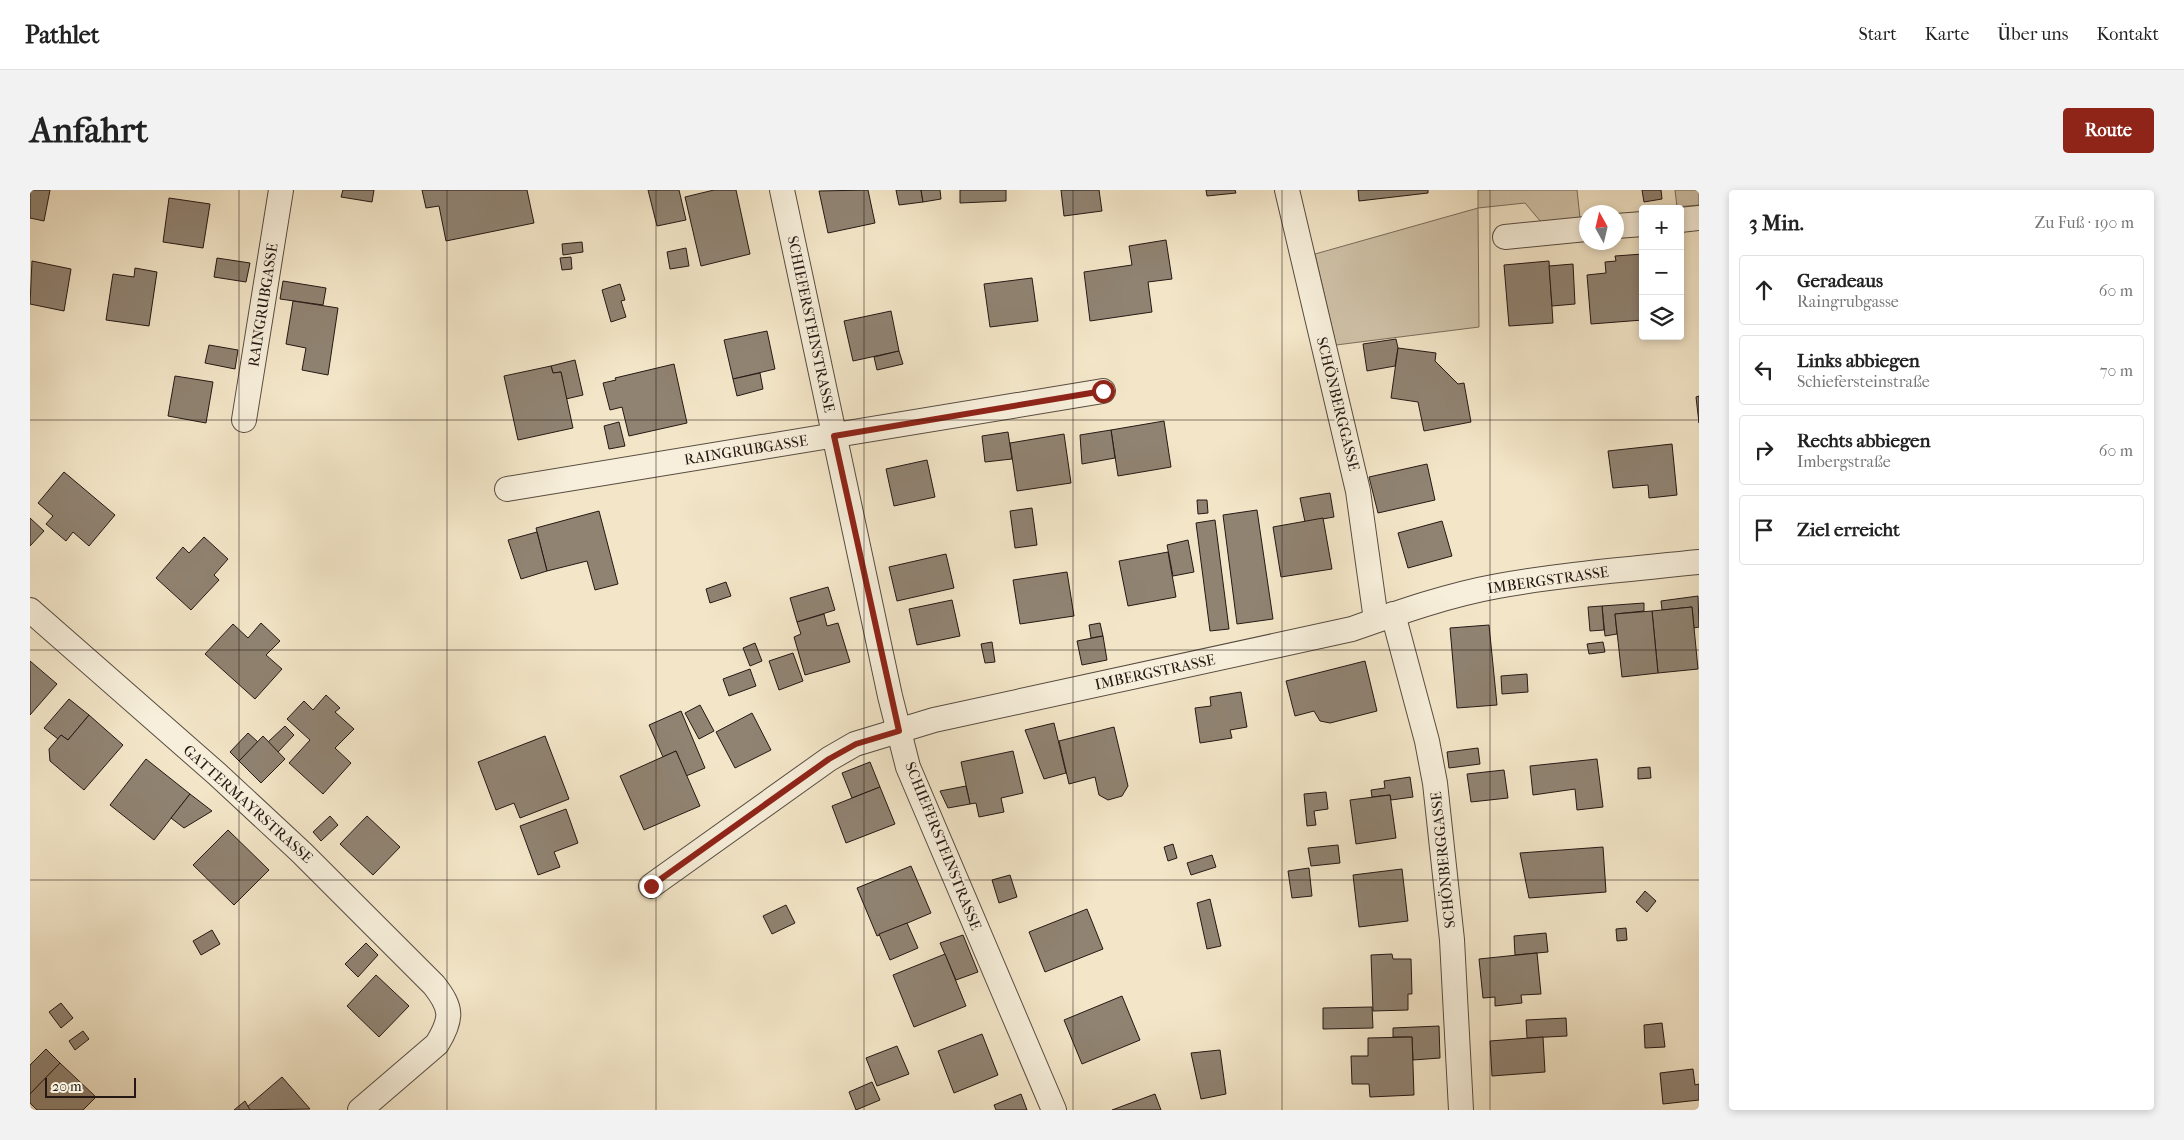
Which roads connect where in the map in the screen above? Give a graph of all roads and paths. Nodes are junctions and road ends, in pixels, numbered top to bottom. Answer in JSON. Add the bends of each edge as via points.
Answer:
{"nodes":[{"id":1,"x":281,"y":190,"type":"edge"},
{"id":2,"x":782,"y":190,"type":"edge"},
{"id":3,"x":1287,"y":190,"type":"edge"},
{"id":4,"x":1699,"y":218,"type":"edge"},
{"id":5,"x":1684,"y":220,"type":"edge"},
{"id":6,"x":1639,"y":224,"type":"edge"},
{"id":7,"x":1624,"y":225,"type":"edge"},
{"id":8,"x":1579,"y":230,"type":"edge"},
{"id":9,"x":1505,"y":237,"type":"dead end"},
{"id":10,"x":1103,"y":391,"type":"dead end"},
{"id":11,"x":244,"y":420,"type":"dead end"},
{"id":12,"x":834,"y":436,"type":"junction"},
{"id":13,"x":507,"y":489,"type":"dead end"},
{"id":14,"x":1699,"y":562,"type":"edge"},
{"id":15,"x":30,"y":610,"type":"edge"},
{"id":16,"x":1385,"y":617,"type":"junction"},
{"id":17,"x":899,"y":731,"type":"junction"},
{"id":18,"x":651,"y":886,"type":"dead end"},
{"id":19,"x":360,"y":1110,"type":"edge"},
{"id":20,"x":1054,"y":1110,"type":"edge"},
{"id":21,"x":1461,"y":1110,"type":"edge"}],
"edges":[{"from":1,"to":11,"type":"street","name":"RAINGRUBGASSE"},
{"from":2,"to":12,"type":"street","name":"SCHIEFERSTEINSTRASSE"},
{"from":3,"to":16,"type":"street","name":"SCHÖNBERGGASSE"},
{"from":4,"to":5,"type":"street"},
{"from":6,"to":7,"type":"street"},
{"from":8,"to":9,"type":"street"},
{"from":10,"to":12,"type":"street","name":"RAINGRUBGASSE"},
{"from":12,"to":13,"type":"street","name":"RAINGRUBGASSE"},
{"from":12,"to":17,"type":"street","name":"SCHIEFERSTEINSTRASSE"},
{"from":14,"to":16,"type":"street","name":"IMBERGSTRASSE","via":[[1498,586]]},
{"from":15,"to":19,"type":"street","name":"GATTERMAYRSTRASSE","via":[[317,866],[444,998],[450,1013],[437,1044]]},
{"from":16,"to":17,"type":"street","name":"IMBERGSTRASSE","via":[[1344,631],[934,720]]},
{"from":16,"to":21,"type":"street","name":"SCHÖNBERGGASSE","via":[[1427,741],[1435,784],[1452,940]]},
{"from":17,"to":18,"type":"street","name":"IMBERGSTRASSE","via":[[856,744],[829,759]]},
{"from":17,"to":20,"type":"street","name":"SCHIEFERSTEINSTRASSE","via":[[908,767]]}]}
